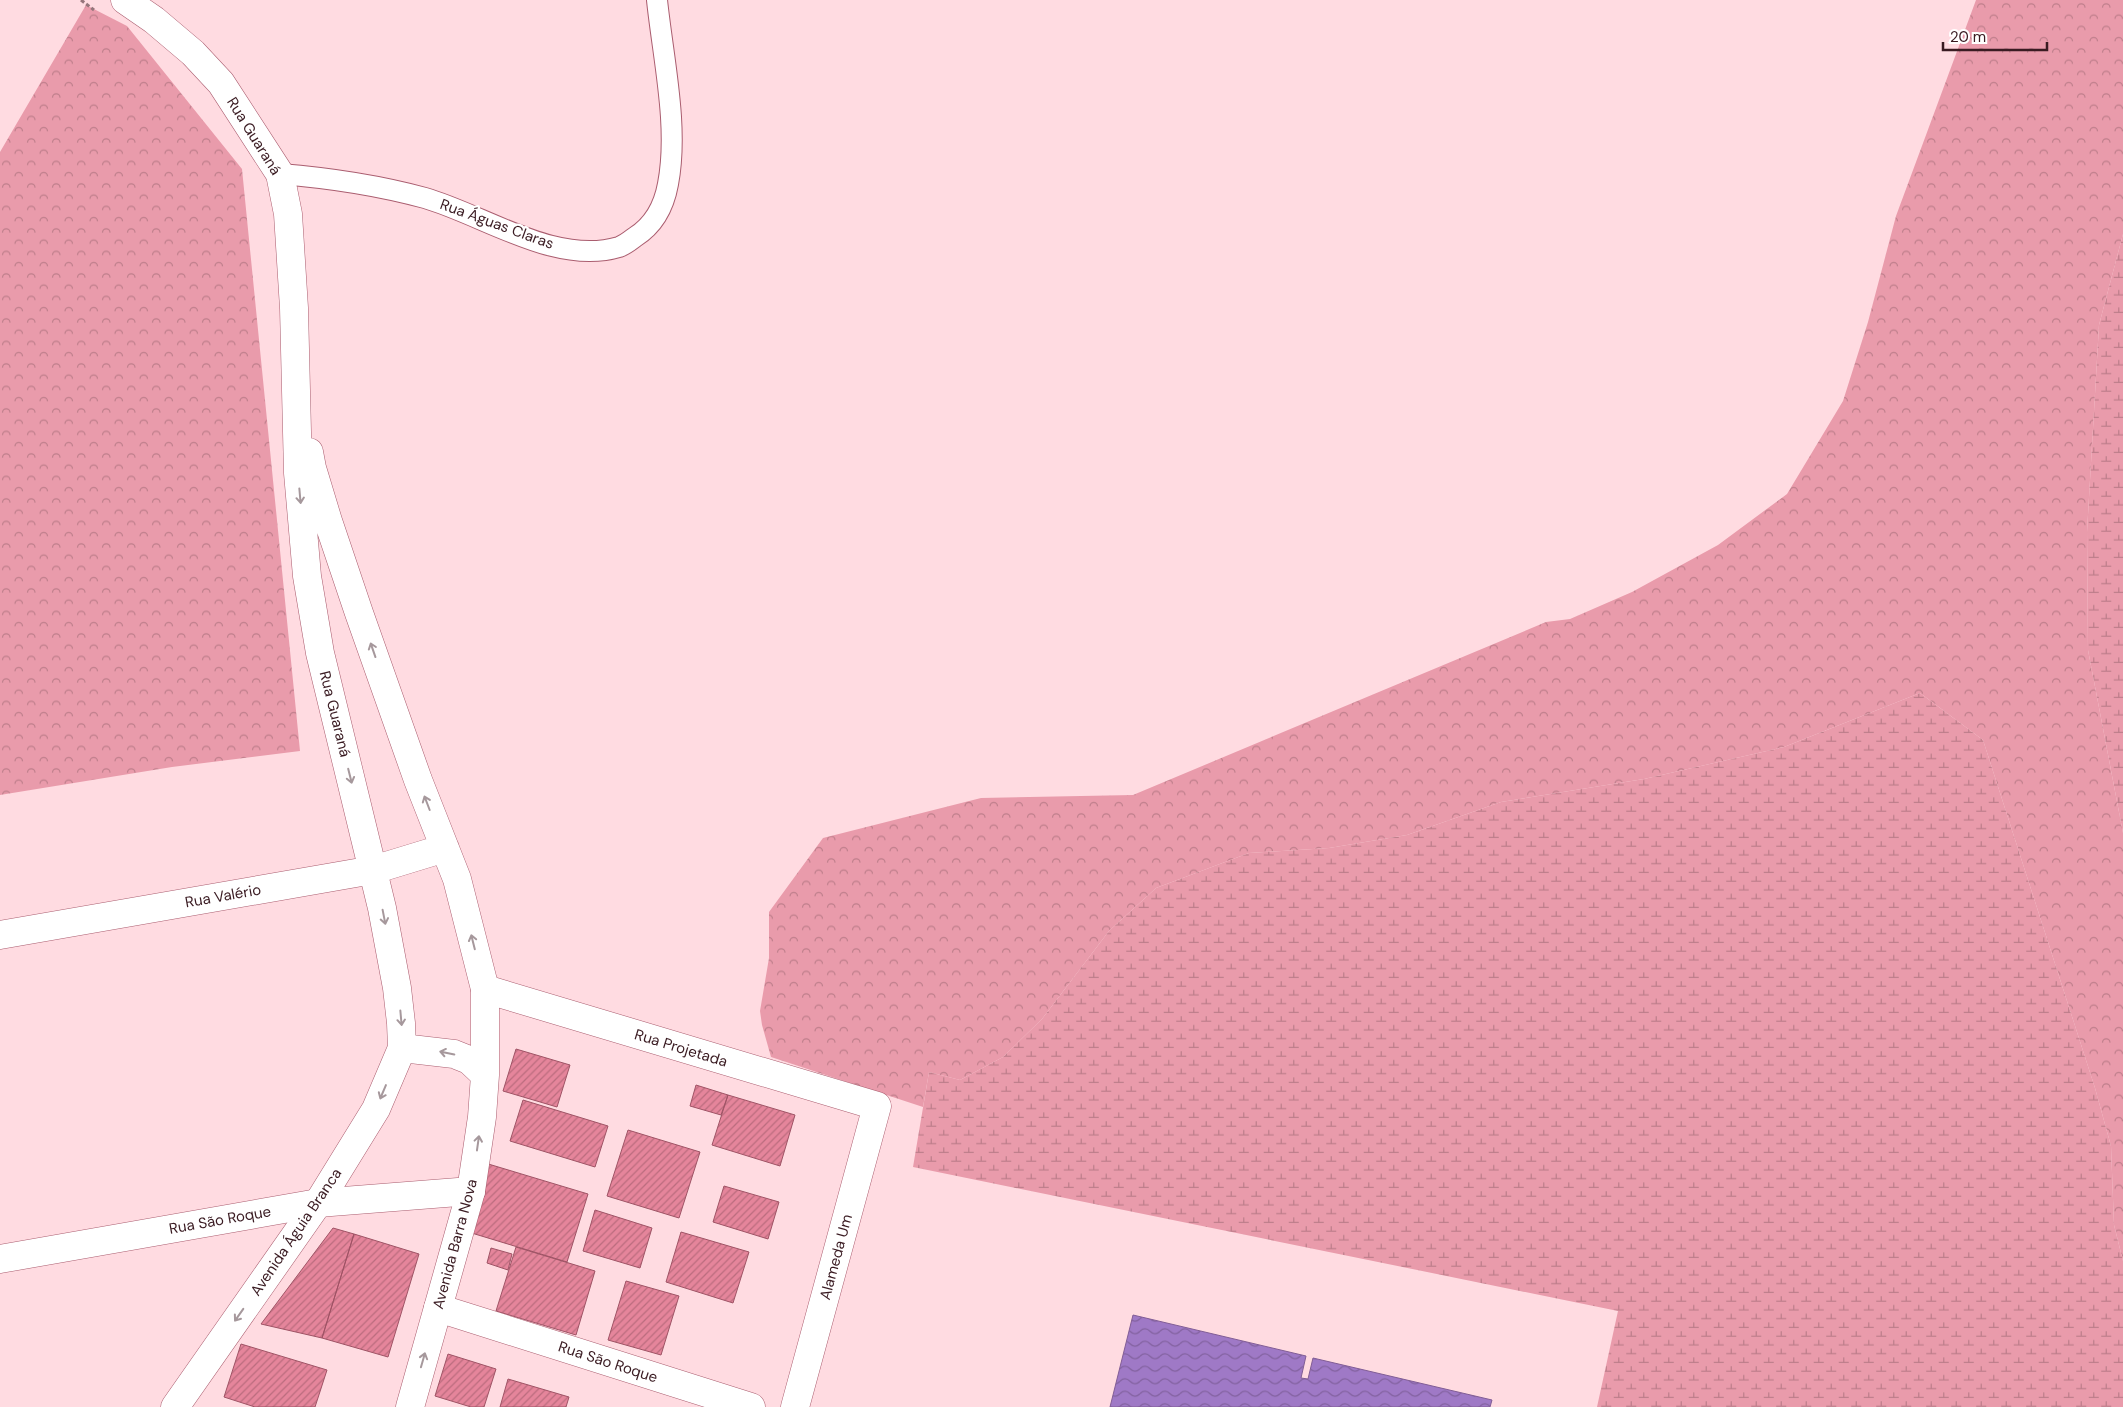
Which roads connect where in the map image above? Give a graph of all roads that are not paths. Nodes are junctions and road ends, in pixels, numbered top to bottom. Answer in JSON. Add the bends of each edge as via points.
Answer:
{"nodes":[{"id":1,"x":125,"y":0,"type":"edge"},
{"id":2,"x":657,"y":0,"type":"edge"},
{"id":3,"x":280,"y":174,"type":"junction"},
{"id":4,"x":295,"y":377,"type":"junction"},
{"id":5,"x":445,"y":848,"type":"junction"},
{"id":6,"x":373,"y":870,"type":"junction"},
{"id":7,"x":0,"y":935,"type":"edge"},
{"id":8,"x":485,"y":989,"type":"junction"},
{"id":9,"x":402,"y":1048,"type":"junction"},
{"id":10,"x":485,"y":1075,"type":"junction"},
{"id":11,"x":877,"y":1106,"type":"joint"},
{"id":12,"x":471,"y":1191,"type":"junction"},
{"id":13,"x":318,"y":1204,"type":"junction"},
{"id":14,"x":0,"y":1259,"type":"edge"},
{"id":15,"x":438,"y":1308,"type":"junction"},
{"id":16,"x":175,"y":1407,"type":"edge"},
{"id":17,"x":410,"y":1407,"type":"edge"},
{"id":18,"x":751,"y":1407,"type":"edge"},
{"id":19,"x":795,"y":1407,"type":"edge"}],
"edges":[{"from":1,"to":3,"type":"street","name":"Rua Guaraná","via":[[193,53],[221,82]]},
{"from":2,"to":3,"type":"lane","name":"Rua Águas Claras","via":[[672,136],[668,184],[658,213],[647,229],[620,246],[589,251],[562,248],[427,199],[377,186]]},
{"from":3,"to":4,"type":"street","name":"Rua Guaraná","via":[[288,214]]},
{"from":5,"to":4,"type":"street","name":"Rua Guaraná","one_way":true,"via":[[418,780],[328,521],[312,468]]},
{"from":4,"to":6,"type":"street","name":"Rua Guaraná","one_way":true,"via":[[298,473],[307,576],[320,653]]},
{"from":5,"to":6,"type":"street","name":"Rua Valério"},
{"from":8,"to":5,"type":"street","name":"Rua Guaraná","one_way":true,"via":[[457,879]]},
{"from":6,"to":7,"type":"street","name":"Rua Valério"},
{"from":6,"to":9,"type":"street","name":"Rua Guaraná","one_way":true,"via":[[397,988]]},
{"from":8,"to":10,"type":"street","name":"Avenida Barra Nova"},
{"from":8,"to":11,"type":"street","name":"Rua Projetada"},
{"from":10,"to":9,"type":"street","one_way":true,"via":[[468,1060],[454,1054]]},
{"from":9,"to":13,"type":"street","name":"Avenida Águia Branca","one_way":true,"via":[[376,1108]]},
{"from":12,"to":10,"type":"street","name":"Avenida Barra Nova","one_way":true},
{"from":11,"to":19,"type":"street","name":"Alameda Um"},
{"from":12,"to":13,"type":"street","name":"Rua São Roque"},
{"from":12,"to":15,"type":"street","name":"Avenida Barra Nova"},
{"from":13,"to":14,"type":"street","name":"Rua São Roque"},
{"from":13,"to":16,"type":"street","name":"Avenida Águia Branca","one_way":true},
{"from":17,"to":15,"type":"street","name":"Avenida Barra Nova","one_way":true},
{"from":15,"to":18,"type":"street","name":"Rua São Roque"}]}
